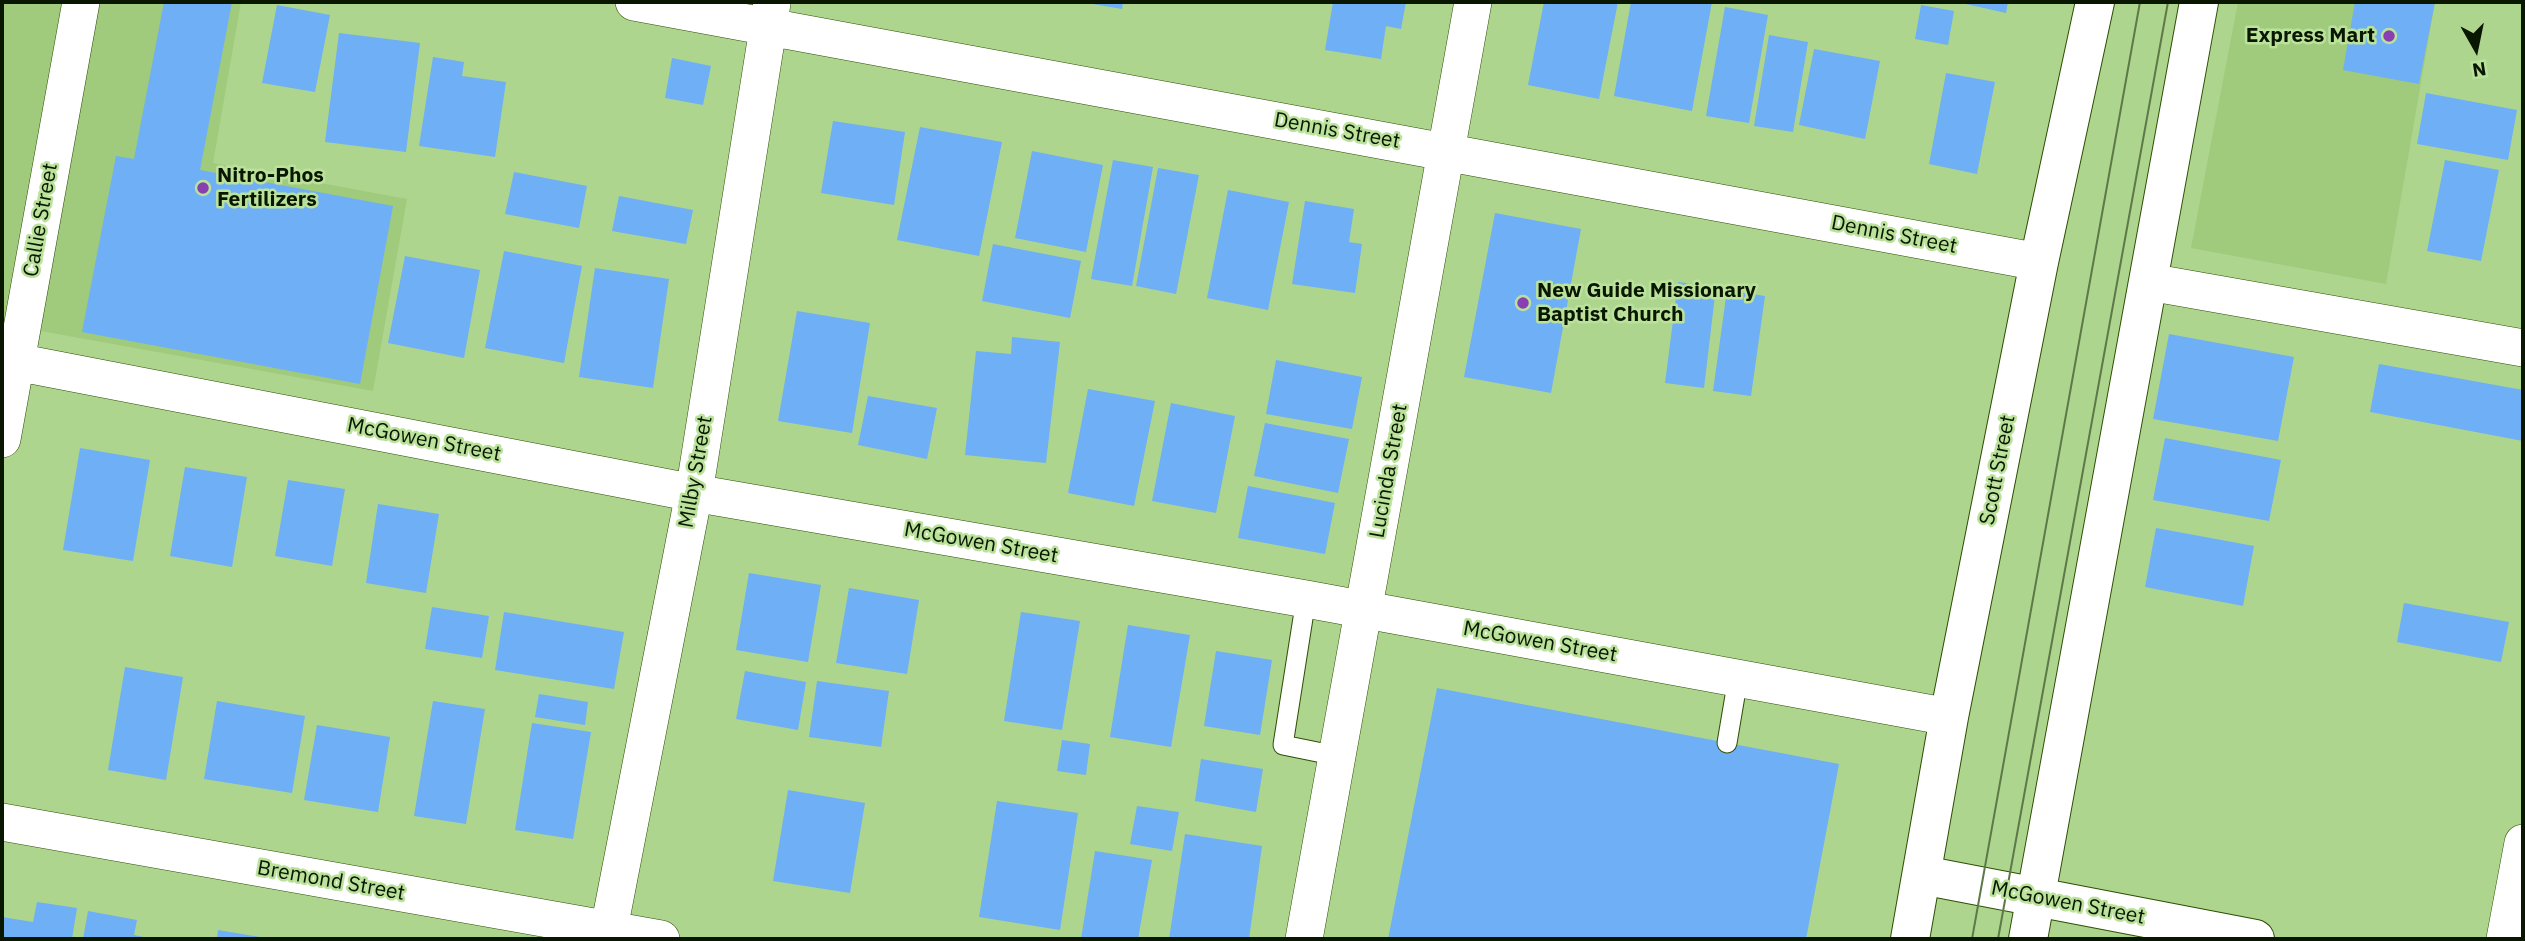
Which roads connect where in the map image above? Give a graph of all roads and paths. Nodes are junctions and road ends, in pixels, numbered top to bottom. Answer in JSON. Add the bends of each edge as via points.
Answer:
{"nodes":[{"id":1,"x":81,"y":2,"type":"edge"},
{"id":2,"x":634,"y":2,"type":"edge"},
{"id":3,"x":1473,"y":2,"type":"edge"},
{"id":4,"x":2095,"y":2,"type":"edge"},
{"id":5,"x":2199,"y":2,"type":"edge"},
{"id":6,"x":770,"y":14,"type":"edge"},
{"id":7,"x":1447,"y":151,"type":"junction"},
{"id":8,"x":2039,"y":262,"type":"junction"},
{"id":9,"x":2149,"y":282,"type":"junction"},
{"id":10,"x":2523,"y":348,"type":"edge"},
{"id":11,"x":9,"y":360,"type":"edge"},
{"id":12,"x":2,"y":439,"type":"edge"},
{"id":13,"x":694,"y":493,"type":"junction"},
{"id":14,"x":1306,"y":599,"type":"junction"},
{"id":15,"x":1364,"y":609,"type":"junction"},
{"id":16,"x":1738,"y":678,"type":"junction"},
{"id":17,"x":1949,"y":717,"type":"junction"},
{"id":18,"x":1727,"y":743,"type":"dead end"},
{"id":19,"x":1337,"y":756,"type":"junction"},
{"id":20,"x":2,"y":822,"type":"edge"},
{"id":21,"x":2523,"y":843,"type":"edge"},
{"id":22,"x":1922,"y":875,"type":"junction"},
{"id":23,"x":2036,"y":897,"type":"junction"},
{"id":24,"x":608,"y":934,"type":"edge"},
{"id":25,"x":661,"y":939,"type":"edge"},
{"id":26,"x":1304,"y":939,"type":"edge"},
{"id":27,"x":1910,"y":939,"type":"edge"},
{"id":28,"x":2028,"y":939,"type":"edge"},
{"id":29,"x":2255,"y":939,"type":"edge"},
{"id":30,"x":2505,"y":939,"type":"edge"}],
"edges":[{"from":1,"to":11,"type":"street","name":"Callie Street"},
{"from":2,"to":6,"type":"street","name":"Dennis Street"},
{"from":3,"to":7,"type":"street","name":"Lucinda Street"},
{"from":4,"to":8,"type":"main road","name":"Scott Street"},
{"from":5,"to":9,"type":"main road"},
{"from":6,"to":7,"type":"street","name":"Dennis Street"},
{"from":6,"to":13,"type":"street","name":"Milby Street"},
{"from":7,"to":8,"type":"street","name":"Dennis Street"},
{"from":7,"to":15,"type":"street","name":"Lucinda Street"},
{"from":8,"to":17,"type":"main road","name":"Scott Street"},
{"from":9,"to":10,"type":"street"},
{"from":9,"to":23,"type":"main road"},
{"from":11,"to":12,"type":"street","name":"Callie Street"},
{"from":11,"to":13,"type":"street","name":"McGowen Street"},
{"from":13,"to":14,"type":"street","name":"McGowen Street"},
{"from":13,"to":24,"type":"street","name":"Milby Street"},
{"from":14,"to":15,"type":"street","name":"McGowen Street"},
{"from":14,"to":19,"type":"lane","via":[[1283,745]]},
{"from":15,"to":16,"type":"street","name":"McGowen Street"},
{"from":15,"to":19,"type":"street","name":"Lucinda Street"},
{"from":16,"to":17,"type":"street","name":"McGowen Street"},
{"from":16,"to":18,"type":"lane"},
{"from":17,"to":22,"type":"main road","name":"Scott Street"},
{"from":19,"to":26,"type":"street","name":"Lucinda Street"},
{"from":20,"to":24,"type":"street","name":"Bremond Street"},
{"from":21,"to":30,"type":"street"},
{"from":22,"to":23,"type":"main road","name":"McGowen Street"},
{"from":22,"to":27,"type":"main road","name":"Scott Street"},
{"from":23,"to":28,"type":"main road"},
{"from":23,"to":29,"type":"main road","name":"McGowen Street"},
{"from":24,"to":25,"type":"street","name":"Bremond Street"}]}
